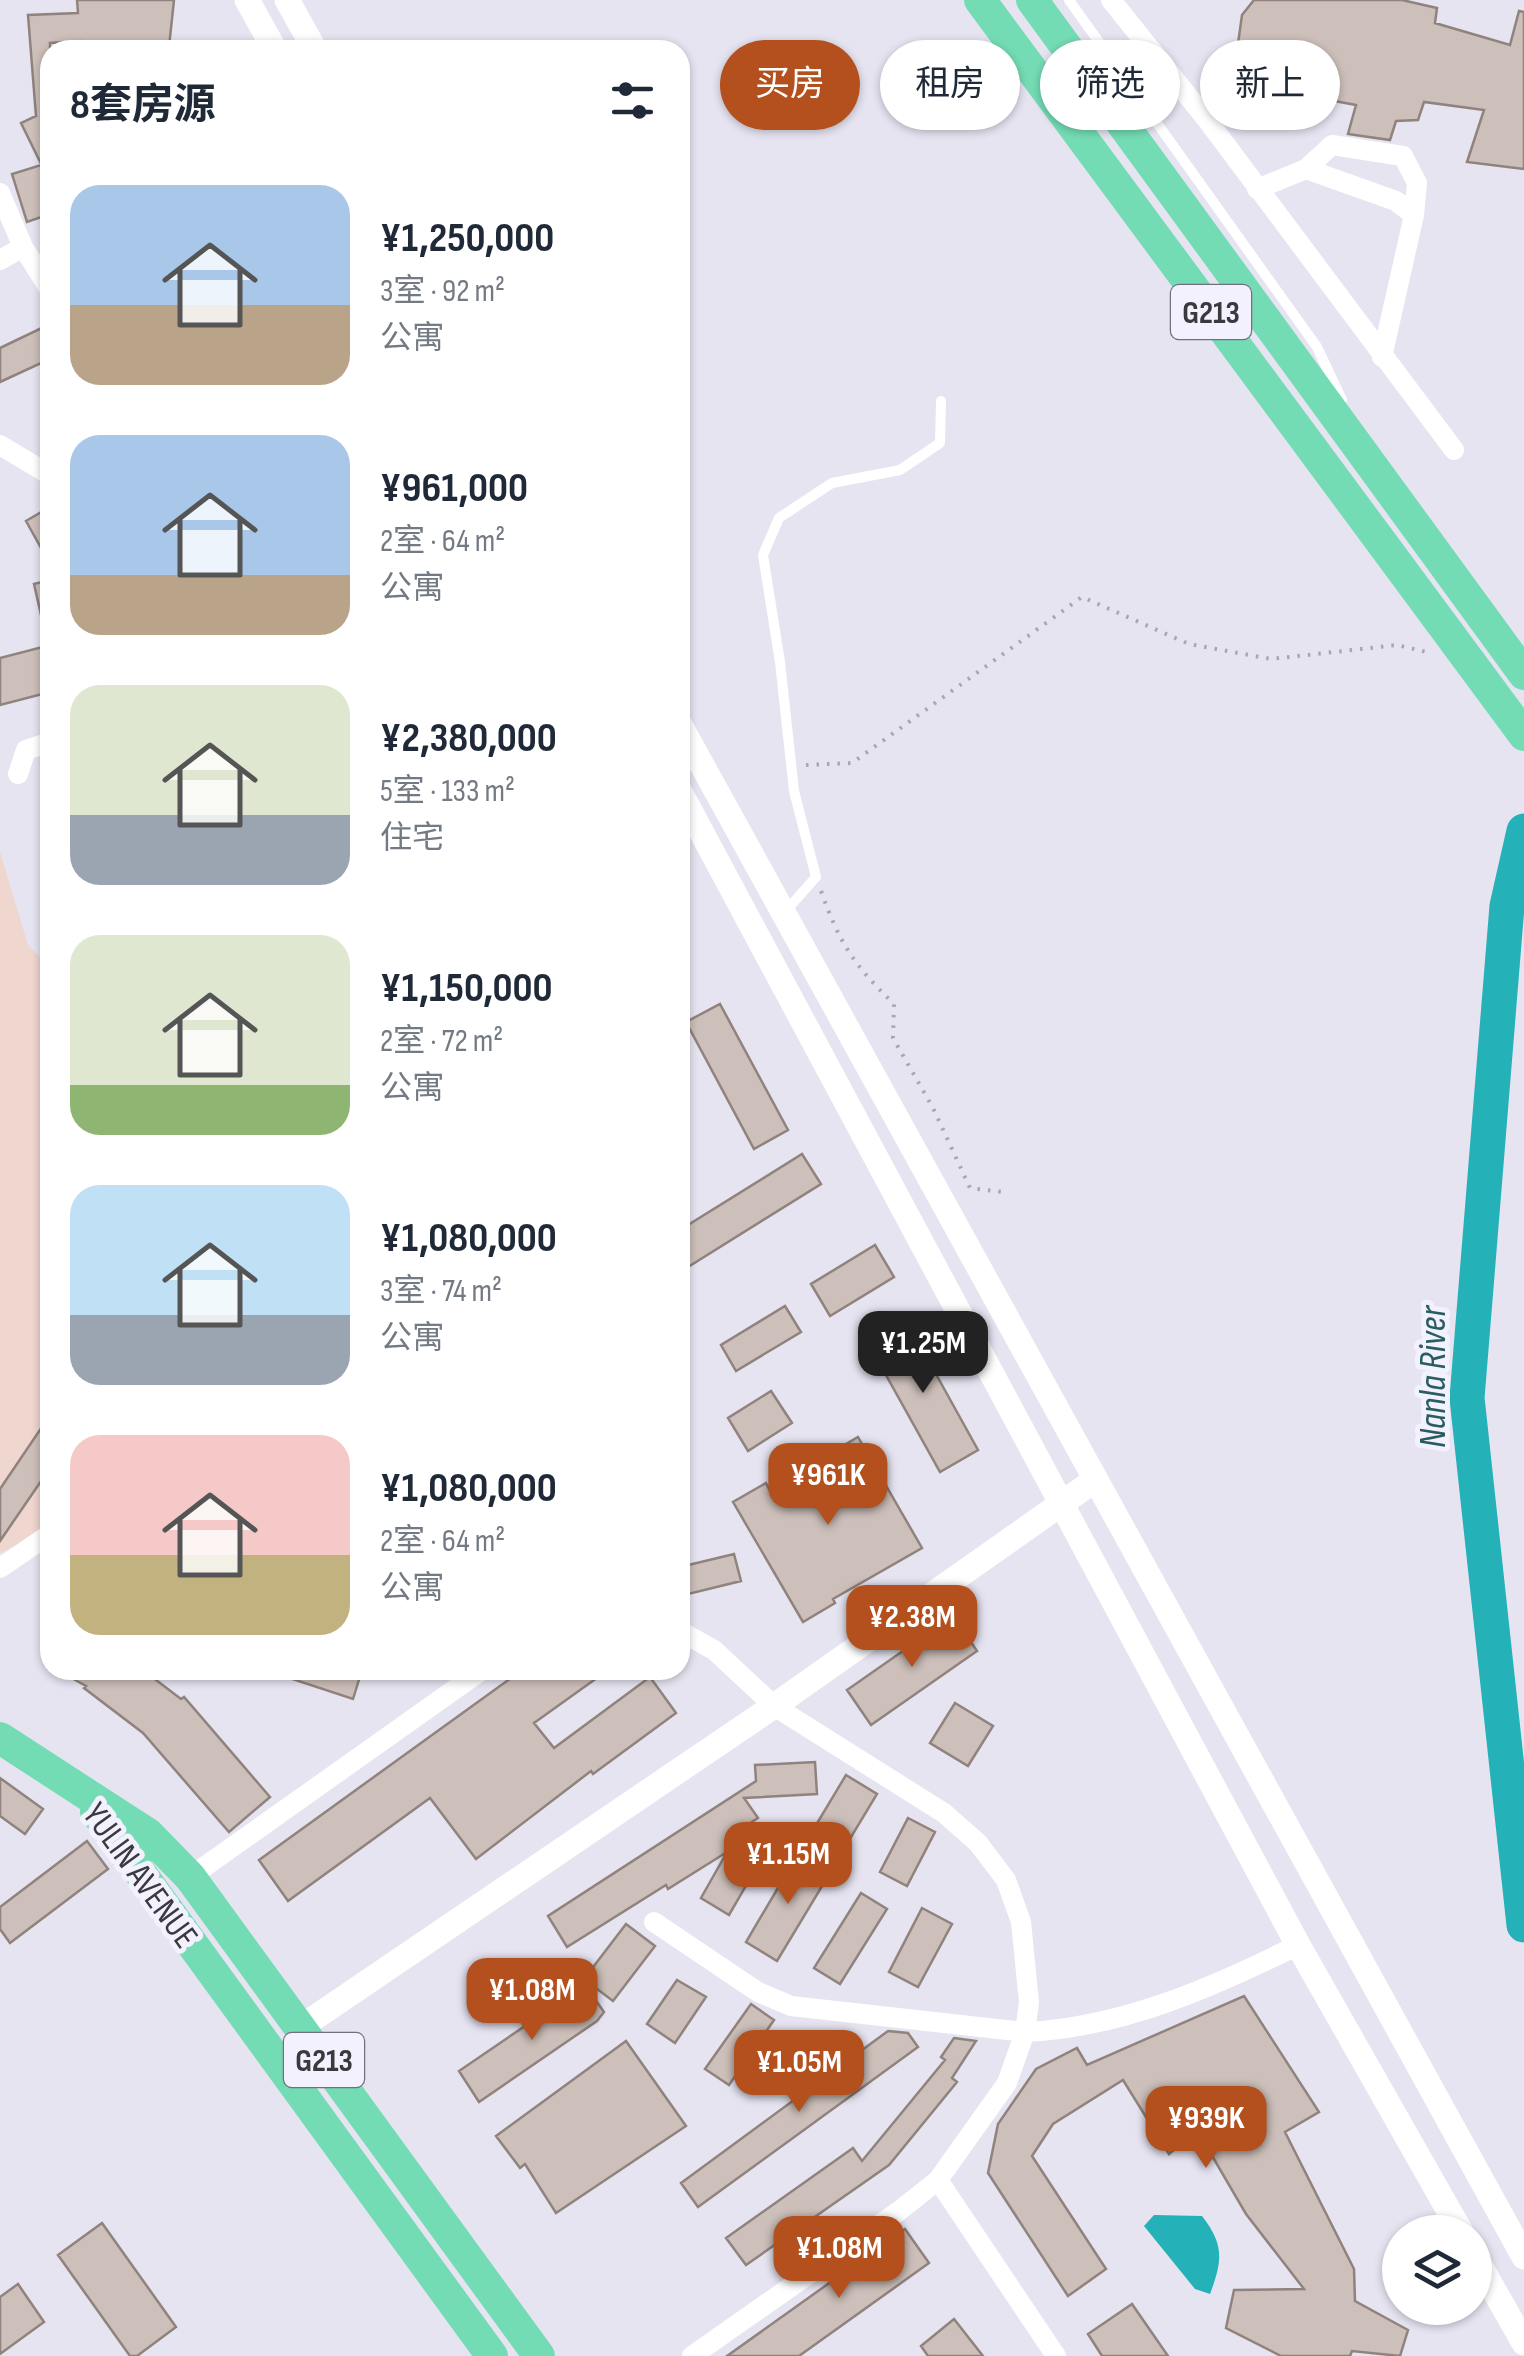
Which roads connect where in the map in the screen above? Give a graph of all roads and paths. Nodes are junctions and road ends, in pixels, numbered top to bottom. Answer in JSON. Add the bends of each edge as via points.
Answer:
{"nodes":[{"id":1,"x":247,"y":0,"type":"edge"},
{"id":2,"x":287,"y":0,"type":"edge"},
{"id":3,"x":980,"y":0,"type":"edge"},
{"id":4,"x":1032,"y":0,"type":"edge"},
{"id":5,"x":1069,"y":0,"type":"edge"},
{"id":6,"x":1111,"y":0,"type":"edge"},
{"id":7,"x":269,"y":40,"type":"edge"},
{"id":8,"x":309,"y":40,"type":"edge"},
{"id":9,"x":1306,"y":170,"type":"junction"},
{"id":10,"x":1257,"y":188,"type":"junction"},
{"id":11,"x":0,"y":192,"type":"edge"},
{"id":12,"x":1414,"y":216,"type":"junction"},
{"id":13,"x":23,"y":246,"type":"junction"},
{"id":14,"x":0,"y":260,"type":"edge"},
{"id":15,"x":40,"y":274,"type":"edge"},
{"id":16,"x":1382,"y":357,"type":"junction"},
{"id":17,"x":941,"y":401,"type":"dead end"},
{"id":18,"x":0,"y":445,"type":"edge"},
{"id":19,"x":1454,"y":450,"type":"dead end"},
{"id":20,"x":40,"y":469,"type":"edge"},
{"id":21,"x":1374,"y":469,"type":"junction"},
{"id":22,"x":1440,"y":639,"type":"junction"},
{"id":23,"x":1524,"y":674,"type":"edge"},
{"id":24,"x":1524,"y":735,"type":"edge"},
{"id":25,"x":40,"y":745,"type":"edge"},
{"id":26,"x":690,"y":760,"type":"edge"},
{"id":27,"x":792,"y":766,"type":"junction"},
{"id":28,"x":8,"y":770,"type":"edge"},
{"id":29,"x":690,"y":811,"type":"edge"},
{"id":30,"x":816,"y":877,"type":"junction"},
{"id":31,"x":784,"y":914,"type":"junction"},
{"id":32,"x":1002,"y":1192,"type":"dead end"},
{"id":33,"x":1095,"y":1480,"type":"junction"},
{"id":34,"x":1062,"y":1502,"type":"junction"},
{"id":35,"x":40,"y":1543,"type":"edge"},
{"id":36,"x":0,"y":1568,"type":"edge"},
{"id":37,"x":690,"y":1637,"type":"edge"},
{"id":38,"x":468,"y":1680,"type":"edge"},
{"id":39,"x":774,"y":1706,"type":"junction"},
{"id":40,"x":0,"y":1738,"type":"edge"},
{"id":41,"x":80,"y":1793,"type":"junction"},
{"id":42,"x":190,"y":1877,"type":"junction"},
{"id":43,"x":654,"y":1922,"type":"dead end"},
{"id":44,"x":1298,"y":1945,"type":"junction"},
{"id":45,"x":301,"y":2027,"type":"junction"},
{"id":46,"x":1025,"y":2032,"type":"junction"},
{"id":47,"x":938,"y":2180,"type":"junction"},
{"id":48,"x":1451,"y":2215,"type":"edge"},
{"id":49,"x":1524,"y":2257,"type":"edge"},
{"id":50,"x":1492,"y":2287,"type":"edge"},
{"id":51,"x":1524,"y":2343,"type":"edge"},
{"id":52,"x":492,"y":2356,"type":"edge"},
{"id":53,"x":539,"y":2356,"type":"edge"},
{"id":54,"x":692,"y":2356,"type":"edge"},
{"id":55,"x":1056,"y":2356,"type":"edge"}],
"edges":[{"from":1,"to":7,"type":"street"},
{"from":2,"to":8,"type":"street"},
{"from":3,"to":22,"type":"highway","number":"G213"},
{"from":4,"to":21,"type":"highway","number":"G213"},
{"from":5,"to":21,"type":"lane","via":[[1318,348]]},
{"from":6,"to":10,"type":"street"},
{"from":9,"to":10,"type":"street"},
{"from":9,"to":12,"type":"street","via":[[1396,201]]},
{"from":9,"to":12,"type":"street","via":[[1332,145],[1402,156],[1417,183]]},
{"from":10,"to":16,"type":"street"},
{"from":11,"to":13,"type":"street"},
{"from":12,"to":16,"type":"street"},
{"from":13,"to":14,"type":"street"},
{"from":13,"to":15,"type":"street"},
{"from":16,"to":19,"type":"street"},
{"from":17,"to":27,"type":"lane","via":[[940,443],[900,470],[832,484],[779,518],[763,555]]},
{"from":18,"to":20,"type":"street"},
{"from":21,"to":23,"type":"highway","number":"G213"},
{"from":22,"to":24,"type":"highway","number":"G213"},
{"from":22,"to":27,"type":"path","via":[[1271,659],[1188,644],[1082,598],[852,763]]},
{"from":25,"to":28,"type":"street"},
{"from":26,"to":31,"type":"street"},
{"from":27,"to":30,"type":"lane"},
{"from":29,"to":34,"type":"street"},
{"from":30,"to":31,"type":"lane"},
{"from":30,"to":32,"type":"path","via":[[839,940],[894,1004],[893,1038],[970,1188]]},
{"from":31,"to":33,"type":"street"},
{"from":33,"to":34,"type":"street"},
{"from":33,"to":49,"type":"street"},
{"from":34,"to":39,"type":"street"},
{"from":34,"to":44,"type":"street"},
{"from":35,"to":36,"type":"street"},
{"from":37,"to":39,"type":"street"},
{"from":38,"to":42,"type":"street"},
{"from":39,"to":45,"type":"street"},
{"from":39,"to":46,"type":"street","via":[[944,1814],[978,1843],[1006,1880],[1021,1922],[1029,2002]]},
{"from":40,"to":41,"type":"highway","number":"G213"},
{"from":41,"to":42,"type":"highway","name":"YULIN AVENUE","number":"G213","via":[[148,1834]]},
{"from":41,"to":52,"type":"highway","name":"YULIN AVENUE","number":"G213"},
{"from":42,"to":45,"type":"highway","name":"YULIN AVENUE","number":"G213"},
{"from":43,"to":46,"type":"street","via":[[758,1992],[792,2006]]},
{"from":44,"to":46,"type":"street","via":[[1219,1984],[1104,2020]]},
{"from":44,"to":48,"type":"street"},
{"from":45,"to":53,"type":"highway","name":"YULIN AVENUE","number":"G213"},
{"from":46,"to":47,"type":"street","via":[[1007,2082]]},
{"from":47,"to":54,"type":"street"},
{"from":47,"to":55,"type":"street"},
{"from":50,"to":51,"type":"street"}]}
